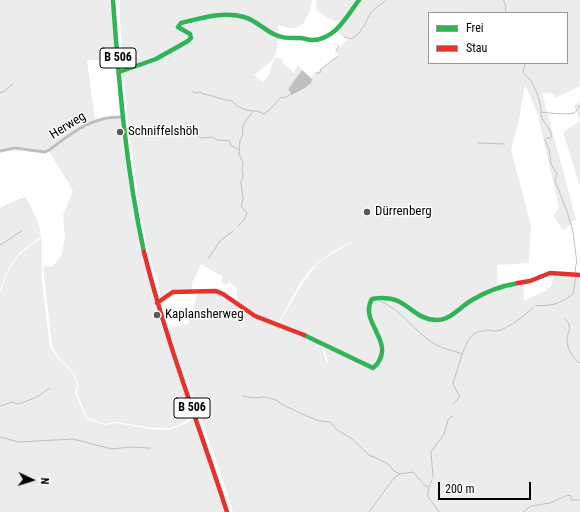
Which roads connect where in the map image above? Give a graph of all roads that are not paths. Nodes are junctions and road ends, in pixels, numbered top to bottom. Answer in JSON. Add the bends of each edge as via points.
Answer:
{"nodes":[{"id":1,"x":113,"y":0,"type":"edge"},
{"id":2,"x":359,"y":0,"type":"edge"},
{"id":3,"x":119,"y":72,"type":"junction"},
{"id":4,"x":123,"y":117,"type":"junction"},
{"id":5,"x":0,"y":151,"type":"edge"},
{"id":6,"x":580,"y":275,"type":"edge"},
{"id":7,"x":157,"y":303,"type":"junction"},
{"id":8,"x":227,"y":512,"type":"edge"}],
"edges":[{"from":1,"to":3,"type":"street","number":"B 506"},
{"from":2,"to":3,"type":"street","via":[[333,33],[312,40],[280,38],[252,19],[242,16],[221,15],[181,23],[178,27],[190,34],[191,38],[188,41],[156,59]]},
{"from":3,"to":4,"type":"street","number":"B 506"},
{"from":4,"to":5,"type":"street","name":"Herweg","via":[[96,121],[74,132],[45,152],[15,148]]},
{"from":4,"to":7,"type":"street","number":"B 506","via":[[137,218]]},
{"from":6,"to":7,"type":"street","via":[[546,274],[529,282],[500,286],[440,320],[422,316],[393,298],[379,296],[372,299],[368,306],[370,318],[380,338],[381,354],[379,364],[372,368],[302,334],[268,322],[216,291],[173,292]]},
{"from":7,"to":8,"type":"street","number":"B 506"}]}
